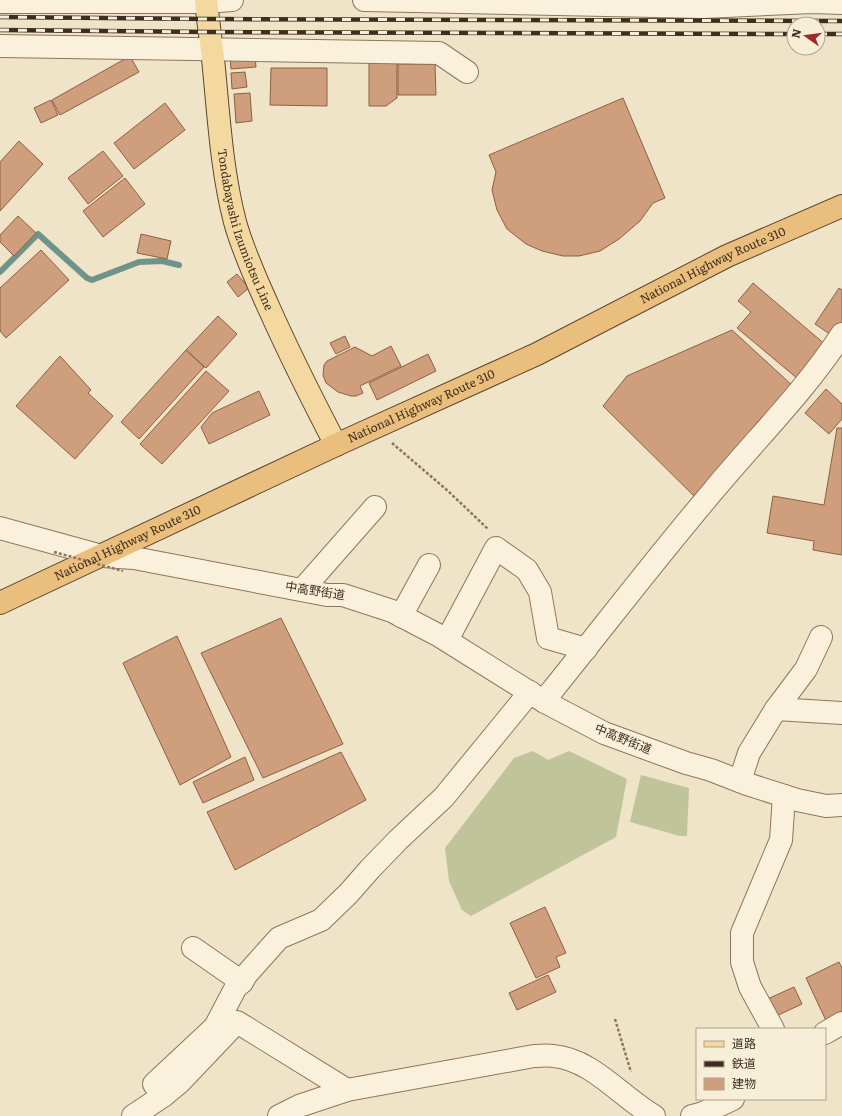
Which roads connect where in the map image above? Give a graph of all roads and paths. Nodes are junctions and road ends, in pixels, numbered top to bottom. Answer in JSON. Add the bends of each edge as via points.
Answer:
{"nodes":[{"id":1,"x":232,"y":0,"type":"edge"},
{"id":2,"x":364,"y":0,"type":"edge"},
{"id":3,"x":85,"y":1,"type":"edge"},
{"id":4,"x":206,"y":1,"type":"edge"},
{"id":5,"x":812,"y":1,"type":"edge"},
{"id":6,"x":0,"y":2,"type":"edge"},
{"id":7,"x":842,"y":3,"type":"edge"},
{"id":8,"x":704,"y":4,"type":"edge"},
{"id":9,"x":0,"y":46,"type":"edge"},
{"id":10,"x":212,"y":50,"type":"junction"},
{"id":11,"x":467,"y":72,"type":"dead end"},
{"id":12,"x":842,"y":206,"type":"edge"},
{"id":13,"x":842,"y":334,"type":"edge"},
{"id":14,"x":374,"y":427,"type":"junction"},
{"id":15,"x":336,"y":445,"type":"junction"},
{"id":16,"x":375,"y":507,"type":"dead end"},
{"id":17,"x":0,"y":528,"type":"edge"},
{"id":18,"x":496,"y":548,"type":"junction"},
{"id":19,"x":54,"y":552,"type":"dead end"},
{"id":20,"x":102,"y":556,"type":"junction"},
{"id":21,"x":429,"y":565,"type":"dead end"},
{"id":22,"x":124,"y":571,"type":"dead end"},
{"id":23,"x":302,"y":590,"type":"junction"},
{"id":24,"x":0,"y":603,"type":"edge"},
{"id":25,"x":401,"y":616,"type":"junction"},
{"id":26,"x":821,"y":637,"type":"dead end"},
{"id":27,"x":447,"y":640,"type":"junction"},
{"id":28,"x":586,"y":649,"type":"junction"},
{"id":29,"x":537,"y":697,"type":"junction"},
{"id":30,"x":776,"y":709,"type":"junction"},
{"id":31,"x":842,"y":713,"type":"edge"},
{"id":32,"x":740,"y":782,"type":"junction"},
{"id":33,"x":784,"y":796,"type":"junction"},
{"id":34,"x":842,"y":805,"type":"edge"},
{"id":35,"x":193,"y":948,"type":"dead end"},
{"id":36,"x":242,"y":982,"type":"junction"},
{"id":37,"x":615,"y":1019,"type":"dead end"},
{"id":38,"x":842,"y":1023,"type":"edge"},
{"id":39,"x":772,"y":1028,"type":"edge"},
{"id":40,"x":826,"y":1032,"type":"edge"},
{"id":41,"x":631,"y":1072,"type":"dead end"},
{"id":42,"x":347,"y":1090,"type":"junction"},
{"id":43,"x":163,"y":1096,"type":"junction"},
{"id":44,"x":731,"y":1100,"type":"edge"},
{"id":45,"x":133,"y":1116,"type":"edge"},
{"id":46,"x":280,"y":1116,"type":"edge"},
{"id":47,"x":654,"y":1116,"type":"edge"},
{"id":48,"x":692,"y":1116,"type":"edge"}],
"edges":[{"from":1,"to":4,"type":"street"},
{"from":2,"to":8,"type":"street"},
{"from":3,"to":4,"type":"street"},
{"from":3,"to":6,"type":"street"},
{"from":4,"to":10,"type":"main road","name":"Tondabayashi Izumiotsu Line"},
{"from":5,"to":7,"type":"street"},
{"from":5,"to":8,"type":"street"},
{"from":9,"to":10,"type":"street"},
{"from":10,"to":11,"type":"street","via":[[439,53]]},
{"from":10,"to":15,"type":"main road","name":"Tondabayashi Izumiotsu Line","via":[[224,165],[236,222],[251,268],[281,335]]},
{"from":12,"to":14,"type":"highway","name":"National Highway Route 310","via":[[727,256],[537,354]]},
{"from":13,"to":28,"type":"street","via":[[795,397],[713,491]]},
{"from":14,"to":15,"type":"highway","name":"National Highway Route 310"},
{"from":14,"to":18,"type":"path","via":[[503,543]]},
{"from":15,"to":20,"type":"highway","name":"National Highway Route 310"},
{"from":16,"to":23,"type":"street"},
{"from":17,"to":20,"type":"street","name":"中高野街道"},
{"from":18,"to":27,"type":"street"},
{"from":18,"to":28,"type":"street","via":[[527,570],[540,592],[548,638]]},
{"from":19,"to":22,"type":"path","bridge":true},
{"from":20,"to":23,"type":"street","name":"中高野街道","via":[[134,558]]},
{"from":20,"to":24,"type":"highway","name":"National Highway Route 310"},
{"from":21,"to":25,"type":"street"},
{"from":23,"to":25,"type":"street","name":"中高野街道","via":[[343,595]]},
{"from":25,"to":27,"type":"street","name":"中高野街道"},
{"from":26,"to":30,"type":"street","via":[[806,669]]},
{"from":27,"to":29,"type":"street","name":"中高野街道"},
{"from":28,"to":29,"type":"street"},
{"from":29,"to":32,"type":"street","name":"中高野街道","via":[[604,733]]},
{"from":29,"to":36,"type":"street","via":[[444,797],[393,845],[348,894],[321,920],[279,938]]},
{"from":30,"to":31,"type":"street"},
{"from":30,"to":32,"type":"street","via":[[749,753]]},
{"from":32,"to":33,"type":"street"},
{"from":33,"to":34,"type":"street","via":[[826,806]]},
{"from":33,"to":39,"type":"street","via":[[781,840],[742,933],[742,962],[750,988]]},
{"from":35,"to":36,"type":"street"},
{"from":36,"to":43,"type":"street","via":[[236,987],[215,1027],[154,1084]]},
{"from":37,"to":41,"type":"path"},
{"from":38,"to":40,"type":"street"},
{"from":42,"to":43,"type":"street","via":[[237,1022],[180,1082]]},
{"from":42,"to":46,"type":"street","via":[[299,1106]]},
{"from":42,"to":47,"type":"street","via":[[534,1056],[553,1056],[588,1067]]},
{"from":43,"to":45,"type":"street"},
{"from":44,"to":48,"type":"street"}]}
